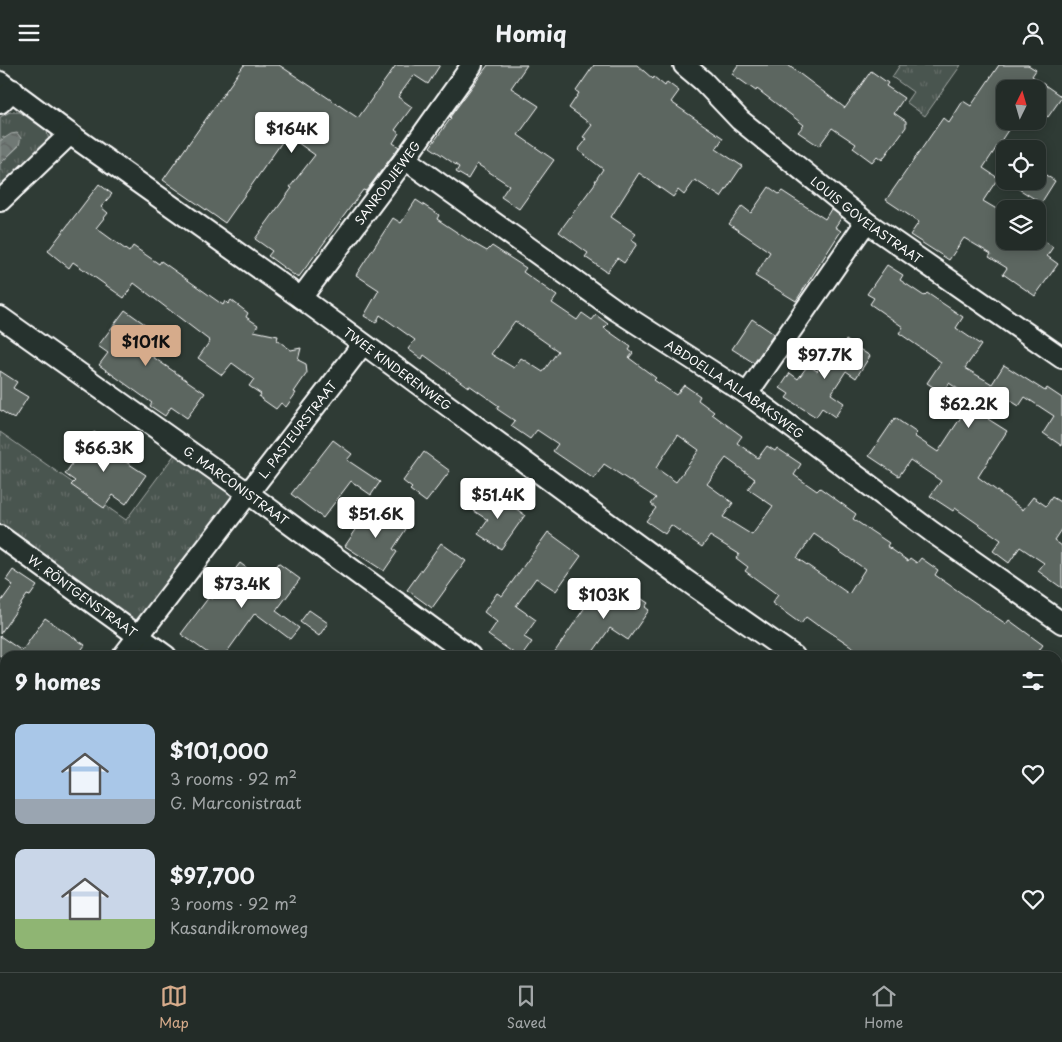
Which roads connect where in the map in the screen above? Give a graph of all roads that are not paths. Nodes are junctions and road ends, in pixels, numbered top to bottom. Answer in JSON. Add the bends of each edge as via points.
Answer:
{"nodes":[{"id":1,"x":472,"y":65,"type":"edge"},
{"id":2,"x":684,"y":65,"type":"edge"},
{"id":3,"x":4,"y":92,"type":"edge"},
{"id":4,"x":70,"y":134,"type":"junction"},
{"id":5,"x":405,"y":159,"type":"junction"},
{"id":6,"x":0,"y":201,"type":"edge"},
{"id":7,"x":866,"y":221,"type":"junction"},
{"id":8,"x":301,"y":299,"type":"junction"},
{"id":9,"x":0,"y":317,"type":"edge"},
{"id":10,"x":363,"y":344,"type":"junction"},
{"id":11,"x":1062,"y":358,"type":"edge"},
{"id":12,"x":747,"y":394,"type":"junction"},
{"id":13,"x":249,"y":494,"type":"junction"},
{"id":14,"x":0,"y":536,"type":"edge"},
{"id":15,"x":1062,"y":623,"type":"edge"},
{"id":16,"x":138,"y":636,"type":"junction"},
{"id":17,"x":126,"y":651,"type":"edge"},
{"id":18,"x":159,"y":651,"type":"edge"},
{"id":19,"x":463,"y":651,"type":"edge"},
{"id":20,"x":787,"y":651,"type":"edge"}],
"edges":[{"from":1,"to":5,"type":"street","name":"SANRODJIEWEG"},
{"from":2,"to":7,"type":"street","name":"LOUIS GOVEIASTRAAT","via":[[740,121]]},
{"from":3,"to":4,"type":"street","name":"TWEE KINDERENWEG"},
{"from":4,"to":6,"type":"street"},
{"from":4,"to":8,"type":"street","name":"TWEE KINDERENWEG"},
{"from":5,"to":8,"type":"street","name":"SANRODJIEWEG"},
{"from":5,"to":12,"type":"street","name":"ABDOELLA ALLABAKSWEG","via":[[616,309]]},
{"from":7,"to":11,"type":"street","name":"LOUIS GOVEIASTRAAT"},
{"from":7,"to":12,"type":"street"},
{"from":8,"to":10,"type":"street","name":"TWEE KINDERENWEG"},
{"from":9,"to":13,"type":"street","name":"G. MARCONISTRAAT"},
{"from":10,"to":13,"type":"street","name":"L. PASTEURSTRAAT"},
{"from":10,"to":20,"type":"street","name":"TWEE KINDERENWEG"},
{"from":12,"to":15,"type":"street","name":"ABDOELLA ALLABAKSWEG","via":[[932,532]]},
{"from":13,"to":16,"type":"street","name":"L. PASTEURSTRAAT"},
{"from":13,"to":19,"type":"street","name":"G. MARCONISTRAAT"},
{"from":14,"to":16,"type":"street","name":"W. RÖNTGENSTRAAT"},
{"from":16,"to":17,"type":"street","name":"L. PASTEURSTRAAT"},
{"from":16,"to":18,"type":"street","name":"W. RÖNTGENSTRAAT"}]}
